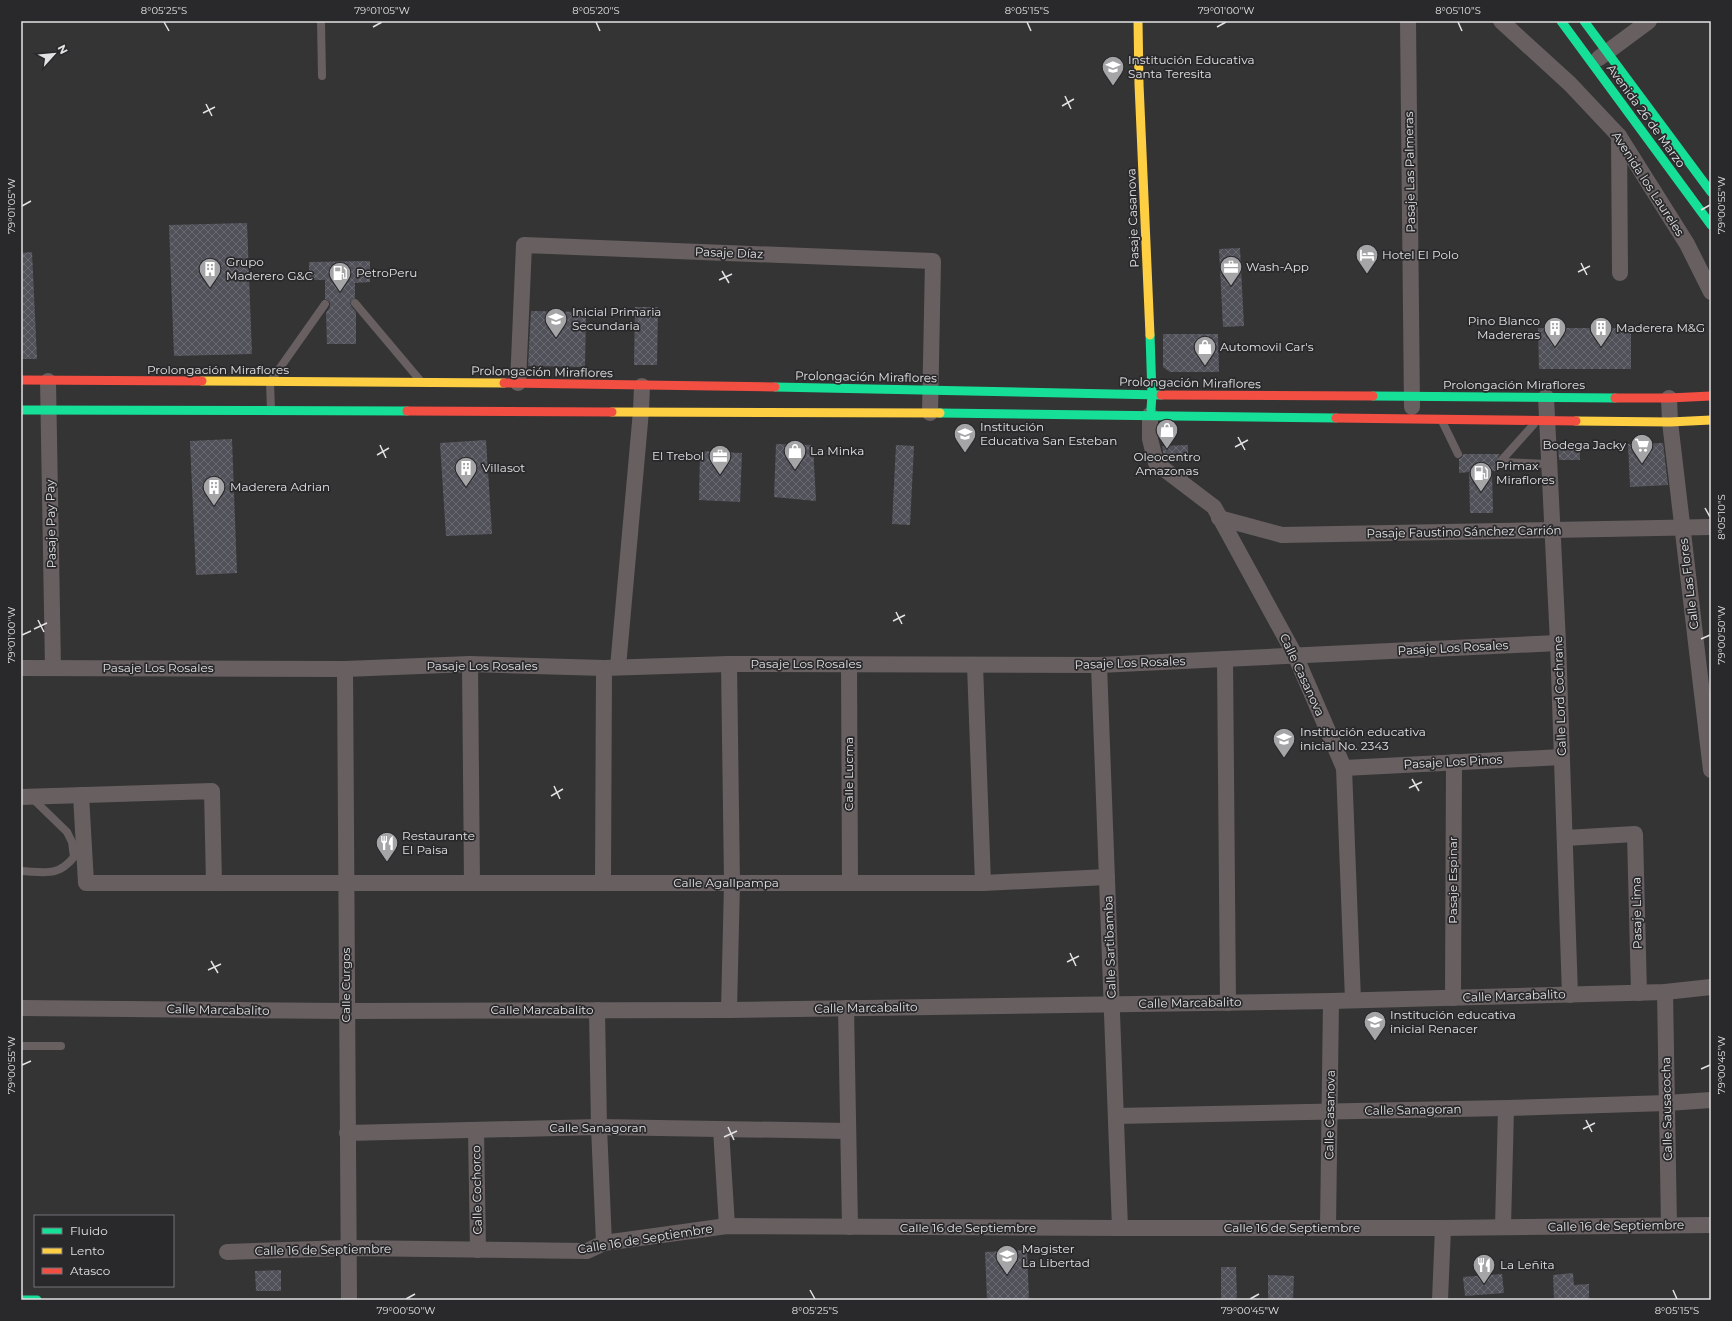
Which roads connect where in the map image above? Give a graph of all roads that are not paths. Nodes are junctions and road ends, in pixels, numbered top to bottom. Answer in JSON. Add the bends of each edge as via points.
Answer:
{"nodes":[{"id":1,"x":321,"y":21,"type":"edge"},
{"id":2,"x":1138,"y":21,"type":"edge"},
{"id":3,"x":1408,"y":21,"type":"edge"},
{"id":4,"x":1501,"y":21,"type":"edge"},
{"id":5,"x":1561,"y":21,"type":"edge"},
{"id":6,"x":1584,"y":21,"type":"edge"},
{"id":7,"x":1649,"y":21,"type":"edge"},
{"id":8,"x":1607,"y":51,"type":"junction"},
{"id":9,"x":1592,"y":63,"type":"junction"},
{"id":10,"x":322,"y":76,"type":"dead end"},
{"id":11,"x":1619,"y":136,"type":"junction"},
{"id":12,"x":1711,"y":192,"type":"edge"},
{"id":13,"x":1711,"y":225,"type":"edge"},
{"id":14,"x":1620,"y":273,"type":"dead end"},
{"id":15,"x":1711,"y":292,"type":"edge"},
{"id":16,"x":355,"y":303,"type":"dead end"},
{"id":17,"x":325,"y":304,"type":"dead end"},
{"id":18,"x":21,"y":380,"type":"edge"},
{"id":19,"x":48,"y":381,"type":"junction"},
{"id":20,"x":270,"y":382,"type":"junction"},
{"id":21,"x":422,"y":383,"type":"junction"},
{"id":22,"x":518,"y":383,"type":"junction"},
{"id":23,"x":642,"y":386,"type":"junction"},
{"id":24,"x":931,"y":389,"type":"junction"},
{"id":25,"x":1152,"y":395,"type":"junction"},
{"id":26,"x":1412,"y":396,"type":"junction"},
{"id":27,"x":1711,"y":396,"type":"edge"},
{"id":28,"x":1546,"y":397,"type":"junction"},
{"id":29,"x":1669,"y":398,"type":"junction"},
{"id":30,"x":21,"y":410,"type":"edge"},
{"id":31,"x":49,"y":410,"type":"junction"},
{"id":32,"x":271,"y":410,"type":"junction"},
{"id":33,"x":641,"y":411,"type":"junction"},
{"id":34,"x":930,"y":413,"type":"junction"},
{"id":35,"x":1150,"y":415,"type":"junction"},
{"id":36,"x":1412,"y":418,"type":"junction"},
{"id":37,"x":1441,"y":419,"type":"junction"},
{"id":38,"x":1542,"y":420,"type":"junction"},
{"id":39,"x":1711,"y":420,"type":"edge"},
{"id":40,"x":1670,"y":422,"type":"junction"},
{"id":41,"x":1458,"y":454,"type":"dead end"},
{"id":42,"x":1550,"y":464,"type":"junction"},
{"id":43,"x":1219,"y":518,"type":"junction"},
{"id":44,"x":1711,"y":527,"type":"edge"},
{"id":45,"x":1683,"y":528,"type":"junction"},
{"id":46,"x":1553,"y":530,"type":"junction"},
{"id":47,"x":1558,"y":643,"type":"junction"},
{"id":48,"x":1295,"y":656,"type":"junction"},
{"id":49,"x":1225,"y":659,"type":"junction"},
{"id":50,"x":470,"y":664,"type":"junction"},
{"id":51,"x":729,"y":664,"type":"junction"},
{"id":52,"x":849,"y":664,"type":"junction"},
{"id":53,"x":975,"y":665,"type":"junction"},
{"id":54,"x":1099,"y":665,"type":"junction"},
{"id":55,"x":21,"y":668,"type":"edge"},
{"id":56,"x":53,"y":668,"type":"junction"},
{"id":57,"x":611,"y":668,"type":"junction"},
{"id":58,"x":345,"y":669,"type":"junction"},
{"id":59,"x":1708,"y":717,"type":"edge"},
{"id":60,"x":1562,"y":757,"type":"junction"},
{"id":61,"x":1454,"y":762,"type":"junction"},
{"id":62,"x":1344,"y":768,"type":"junction"},
{"id":63,"x":1711,"y":770,"type":"edge"},
{"id":64,"x":81,"y":795,"type":"junction"},
{"id":65,"x":26,"y":796,"type":"edge"},
{"id":66,"x":1565,"y":838,"type":"junction"},
{"id":67,"x":21,"y":871,"type":"edge"},
{"id":68,"x":1107,"y":877,"type":"junction"},
{"id":69,"x":214,"y":883,"type":"junction"},
{"id":70,"x":345,"y":883,"type":"junction"},
{"id":71,"x":472,"y":883,"type":"junction"},
{"id":72,"x":604,"y":883,"type":"junction"},
{"id":73,"x":732,"y":883,"type":"junction"},
{"id":74,"x":850,"y":883,"type":"junction"},
{"id":75,"x":983,"y":883,"type":"junction"},
{"id":76,"x":1711,"y":987,"type":"edge"},
{"id":77,"x":1665,"y":992,"type":"junction"},
{"id":78,"x":1638,"y":993,"type":"junction"},
{"id":79,"x":1570,"y":994,"type":"junction"},
{"id":80,"x":1453,"y":998,"type":"junction"},
{"id":81,"x":1353,"y":1000,"type":"junction"},
{"id":82,"x":1331,"y":1001,"type":"junction"},
{"id":83,"x":1228,"y":1002,"type":"junction"},
{"id":84,"x":1112,"y":1004,"type":"junction"},
{"id":85,"x":21,"y":1008,"type":"edge"},
{"id":86,"x":846,"y":1008,"type":"junction"},
{"id":87,"x":598,"y":1010,"type":"junction"},
{"id":88,"x":729,"y":1010,"type":"junction"},
{"id":89,"x":346,"y":1011,"type":"junction"},
{"id":90,"x":21,"y":1046,"type":"edge"},
{"id":91,"x":62,"y":1046,"type":"dead end"},
{"id":92,"x":1711,"y":1100,"type":"edge"},
{"id":93,"x":1667,"y":1104,"type":"junction"},
{"id":94,"x":1506,"y":1108,"type":"junction"},
{"id":95,"x":1330,"y":1112,"type":"junction"},
{"id":96,"x":1116,"y":1116,"type":"junction"},
{"id":97,"x":599,"y":1127,"type":"junction"},
{"id":98,"x":721,"y":1129,"type":"junction"},
{"id":99,"x":476,"y":1130,"type":"junction"},
{"id":100,"x":848,"y":1131,"type":"junction"},
{"id":101,"x":347,"y":1133,"type":"junction"},
{"id":102,"x":1669,"y":1225,"type":"junction"},
{"id":103,"x":1711,"y":1225,"type":"edge"},
{"id":104,"x":727,"y":1226,"type":"junction"},
{"id":105,"x":850,"y":1227,"type":"junction"},
{"id":106,"x":1503,"y":1227,"type":"junction"},
{"id":107,"x":1120,"y":1228,"type":"junction"},
{"id":108,"x":1328,"y":1228,"type":"junction"},
{"id":109,"x":1443,"y":1228,"type":"junction"},
{"id":110,"x":604,"y":1243,"type":"junction"},
{"id":111,"x":348,"y":1248,"type":"junction"},
{"id":112,"x":478,"y":1250,"type":"junction"},
{"id":113,"x":227,"y":1252,"type":"dead end"},
{"id":114,"x":21,"y":1300,"type":"edge"},
{"id":115,"x":37,"y":1300,"type":"edge"},
{"id":116,"x":349,"y":1300,"type":"edge"},
{"id":117,"x":1440,"y":1300,"type":"edge"}],
"edges":[{"from":1,"to":10,"type":"lane"},
{"from":2,"to":25,"type":"main road","name":"Pasaje Casanova","via":[[1138,84]]},
{"from":3,"to":26,"type":"street","name":"Pasaje Las Palmeras"},
{"from":4,"to":11,"type":"street","name":"Avenida los Laureles","via":[[1570,84]]},
{"from":5,"to":9,"type":"main road","name":"Avenida 26 de Marzo"},
{"from":6,"to":8,"type":"main road","name":"Avenida 26 de Marzo"},
{"from":7,"to":8,"type":"street"},
{"from":8,"to":9,"type":"street"},
{"from":8,"to":12,"type":"main road","name":"Avenida 26 de Marzo"},
{"from":9,"to":13,"type":"main road","name":"Avenida 26 de Marzo"},
{"from":11,"to":14,"type":"street"},
{"from":11,"to":15,"type":"street","name":"Avenida los Laureles","via":[[1687,244]]},
{"from":16,"to":21,"type":"lane"},
{"from":17,"to":20,"type":"lane"},
{"from":18,"to":19,"type":"main road","name":"Prolongación Miraflores"},
{"from":19,"to":20,"type":"main road","name":"Prolongación Miraflores"},
{"from":19,"to":31,"type":"street","name":"Pasaje Pay Pay"},
{"from":20,"to":21,"type":"main road","name":"Prolongación Miraflores"},
{"from":20,"to":32,"type":"lane"},
{"from":21,"to":22,"type":"main road","name":"Prolongación Miraflores"},
{"from":22,"to":23,"type":"main road","name":"Prolongación Miraflores"},
{"from":22,"to":24,"type":"street","name":"Pasaje Díaz","via":[[524,245],[933,261]]},
{"from":23,"to":24,"type":"main road","name":"Prolongación Miraflores"},
{"from":23,"to":33,"type":"street"},
{"from":24,"to":25,"type":"main road","name":"Prolongación Miraflores"},
{"from":24,"to":34,"type":"street"},
{"from":25,"to":26,"type":"main road","name":"Prolongación Miraflores"},
{"from":25,"to":35,"type":"main road","name":"Pasaje Casanova"},
{"from":26,"to":28,"type":"main road","name":"Prolongación Miraflores"},
{"from":26,"to":36,"type":"street","name":"Pasaje Las Palmeras"},
{"from":27,"to":29,"type":"main road","name":"Prolongación Miraflores"},
{"from":28,"to":29,"type":"main road","name":"Prolongación Miraflores"},
{"from":28,"to":38,"type":"street","name":"Calle Lord Cochrane"},
{"from":29,"to":40,"type":"street","name":"Calle Las Flores"},
{"from":30,"to":31,"type":"main road"},
{"from":31,"to":32,"type":"main road"},
{"from":31,"to":56,"type":"street","name":"Pasaje Pay Pay"},
{"from":32,"to":33,"type":"main road"},
{"from":33,"to":34,"type":"main road"},
{"from":33,"to":57,"type":"street"},
{"from":34,"to":35,"type":"main road"},
{"from":35,"to":36,"type":"main road"},
{"from":35,"to":43,"type":"street","name":"Calle Casanova","via":[[1150,439],[1156,463],[1214,507]]},
{"from":36,"to":37,"type":"main road"},
{"from":37,"to":38,"type":"main road"},
{"from":37,"to":41,"type":"lane"},
{"from":38,"to":40,"type":"main road"},
{"from":38,"to":42,"type":"street","name":"Calle Lord Cochrane"},
{"from":38,"to":42,"type":"lane","via":[[1500,462]]},
{"from":39,"to":40,"type":"main road"},
{"from":40,"to":45,"type":"street","name":"Calle Las Flores"},
{"from":42,"to":46,"type":"street","name":"Calle Lord Cochrane"},
{"from":43,"to":46,"type":"street","name":"Pasaje Faustino Sánchez Carrión","via":[[1282,535]]},
{"from":43,"to":48,"type":"street","name":"Calle Casanova"},
{"from":44,"to":45,"type":"street","name":"Pasaje Faustino Sánchez Carrión"},
{"from":45,"to":46,"type":"street","name":"Pasaje Faustino Sánchez Carrión"},
{"from":45,"to":59,"type":"street","name":"Calle Las Flores"},
{"from":46,"to":47,"type":"street","name":"Calle Lord Cochrane"},
{"from":47,"to":48,"type":"street","name":"Pasaje Los Rosales"},
{"from":47,"to":60,"type":"street","name":"Calle Lord Cochrane"},
{"from":48,"to":49,"type":"street","name":"Pasaje Los Rosales"},
{"from":48,"to":62,"type":"street","name":"Calle Casanova"},
{"from":49,"to":54,"type":"street","name":"Pasaje Los Rosales"},
{"from":49,"to":83,"type":"street"},
{"from":50,"to":57,"type":"street","name":"Pasaje Los Rosales"},
{"from":50,"to":58,"type":"street","name":"Pasaje Los Rosales"},
{"from":50,"to":71,"type":"street"},
{"from":51,"to":52,"type":"street","name":"Pasaje Los Rosales"},
{"from":51,"to":57,"type":"street","name":"Pasaje Los Rosales"},
{"from":51,"to":73,"type":"street"},
{"from":52,"to":53,"type":"street","name":"Pasaje Los Rosales"},
{"from":52,"to":74,"type":"street","name":"Calle Lucma"},
{"from":53,"to":54,"type":"street","name":"Pasaje Los Rosales"},
{"from":53,"to":75,"type":"street"},
{"from":54,"to":68,"type":"street","name":"Calle Sartibamba"},
{"from":55,"to":56,"type":"street","name":"Pasaje Los Rosales"},
{"from":56,"to":58,"type":"street","name":"Pasaje Los Rosales"},
{"from":57,"to":72,"type":"street"},
{"from":58,"to":70,"type":"street","name":"Calle Curgos"},
{"from":59,"to":63,"type":"street","name":"Calle Las Flores"},
{"from":60,"to":61,"type":"street","name":"Pasaje Los Pinos"},
{"from":60,"to":66,"type":"street","name":"Calle Lord Cochrane"},
{"from":61,"to":62,"type":"street","name":"Pasaje Los Pinos"},
{"from":61,"to":80,"type":"street","name":"Pasaje Espinar"},
{"from":62,"to":81,"type":"street","name":"Calle Casanova"},
{"from":64,"to":65,"type":"street"},
{"from":64,"to":69,"type":"street","name":"Calle Agallpampa","via":[[86,883]]},
{"from":64,"to":69,"type":"street","via":[[212,791]]},
{"from":65,"to":67,"type":"lane","via":[[67,832],[72,842],[74,857],[67,866],[56,872]]},
{"from":66,"to":78,"type":"street","name":"Pasaje Lima","via":[[1635,834]]},
{"from":66,"to":79,"type":"street","name":"Calle Lord Cochrane"},
{"from":68,"to":75,"type":"street","name":"Calle Agallpampa"},
{"from":68,"to":84,"type":"street","name":"Calle Sartibamba"},
{"from":69,"to":70,"type":"street","name":"Calle Agallpampa"},
{"from":70,"to":71,"type":"street","name":"Calle Agallpampa"},
{"from":70,"to":89,"type":"street","name":"Calle Curgos"},
{"from":71,"to":72,"type":"street","name":"Calle Agallpampa"},
{"from":72,"to":73,"type":"street","name":"Calle Agallpampa"},
{"from":73,"to":74,"type":"street","name":"Calle Agallpampa"},
{"from":73,"to":88,"type":"street"},
{"from":74,"to":75,"type":"street","name":"Calle Agallpampa"},
{"from":76,"to":77,"type":"street","name":"Calle Marcabalito"},
{"from":77,"to":78,"type":"street","name":"Calle Marcabalito"},
{"from":77,"to":93,"type":"street","name":"Calle Sausacocha"},
{"from":78,"to":79,"type":"street","name":"Calle Marcabalito"},
{"from":79,"to":80,"type":"street","name":"Calle Marcabalito"},
{"from":80,"to":81,"type":"street","name":"Calle Marcabalito"},
{"from":81,"to":82,"type":"street","name":"Calle Marcabalito"},
{"from":82,"to":83,"type":"street","name":"Calle Marcabalito"},
{"from":82,"to":95,"type":"street","name":"Calle Casanova"},
{"from":83,"to":84,"type":"street","name":"Calle Marcabalito"},
{"from":84,"to":86,"type":"street","name":"Calle Marcabalito"},
{"from":84,"to":96,"type":"street","name":"Calle Sartibamba"},
{"from":85,"to":89,"type":"street","name":"Calle Marcabalito"},
{"from":86,"to":88,"type":"street","name":"Calle Marcabalito"},
{"from":86,"to":100,"type":"street"},
{"from":87,"to":88,"type":"street","name":"Calle Marcabalito"},
{"from":87,"to":89,"type":"street","name":"Calle Marcabalito"},
{"from":87,"to":97,"type":"street"},
{"from":89,"to":101,"type":"street","name":"Calle Curgos"},
{"from":90,"to":91,"type":"lane"},
{"from":92,"to":93,"type":"street","name":"Calle Sanagoran"},
{"from":93,"to":94,"type":"street","name":"Calle Sanagoran"},
{"from":93,"to":102,"type":"street","name":"Calle Sausacocha"},
{"from":94,"to":95,"type":"street","name":"Calle Sanagoran"},
{"from":94,"to":106,"type":"street"},
{"from":95,"to":96,"type":"street","name":"Calle Sanagoran"},
{"from":95,"to":108,"type":"street","name":"Calle Casanova"},
{"from":96,"to":107,"type":"street","name":"Calle Sartibamba"},
{"from":97,"to":98,"type":"street","name":"Calle Sanagoran"},
{"from":97,"to":99,"type":"street","name":"Calle Sanagoran"},
{"from":97,"to":110,"type":"street"},
{"from":98,"to":100,"type":"street","name":"Calle Sanagoran"},
{"from":98,"to":104,"type":"street"},
{"from":99,"to":101,"type":"street","name":"Calle Sanagoran"},
{"from":99,"to":112,"type":"street","name":"Calle Cochorco"},
{"from":100,"to":105,"type":"street"},
{"from":101,"to":111,"type":"street","name":"Calle Curgos"},
{"from":102,"to":103,"type":"street","name":"Calle 16 de Septiembre"},
{"from":102,"to":106,"type":"street","name":"Calle 16 de Septiembre"},
{"from":104,"to":105,"type":"street","name":"Calle 16 de Septiembre"},
{"from":104,"to":110,"type":"street","name":"Calle 16 de Septiembre"},
{"from":105,"to":107,"type":"street","name":"Calle 16 de Septiembre"},
{"from":106,"to":109,"type":"street","name":"Calle 16 de Septiembre"},
{"from":107,"to":108,"type":"street","name":"Calle 16 de Septiembre"},
{"from":108,"to":109,"type":"street","name":"Calle 16 de Septiembre"},
{"from":109,"to":117,"type":"street"},
{"from":110,"to":112,"type":"street","name":"Calle 16 de Septiembre","via":[[587,1251]]},
{"from":111,"to":112,"type":"street","name":"Calle 16 de Septiembre"},
{"from":111,"to":113,"type":"street","name":"Calle 16 de Septiembre"},
{"from":111,"to":116,"type":"street","name":"Calle Curgos"},
{"from":114,"to":115,"type":"main road"}]}
